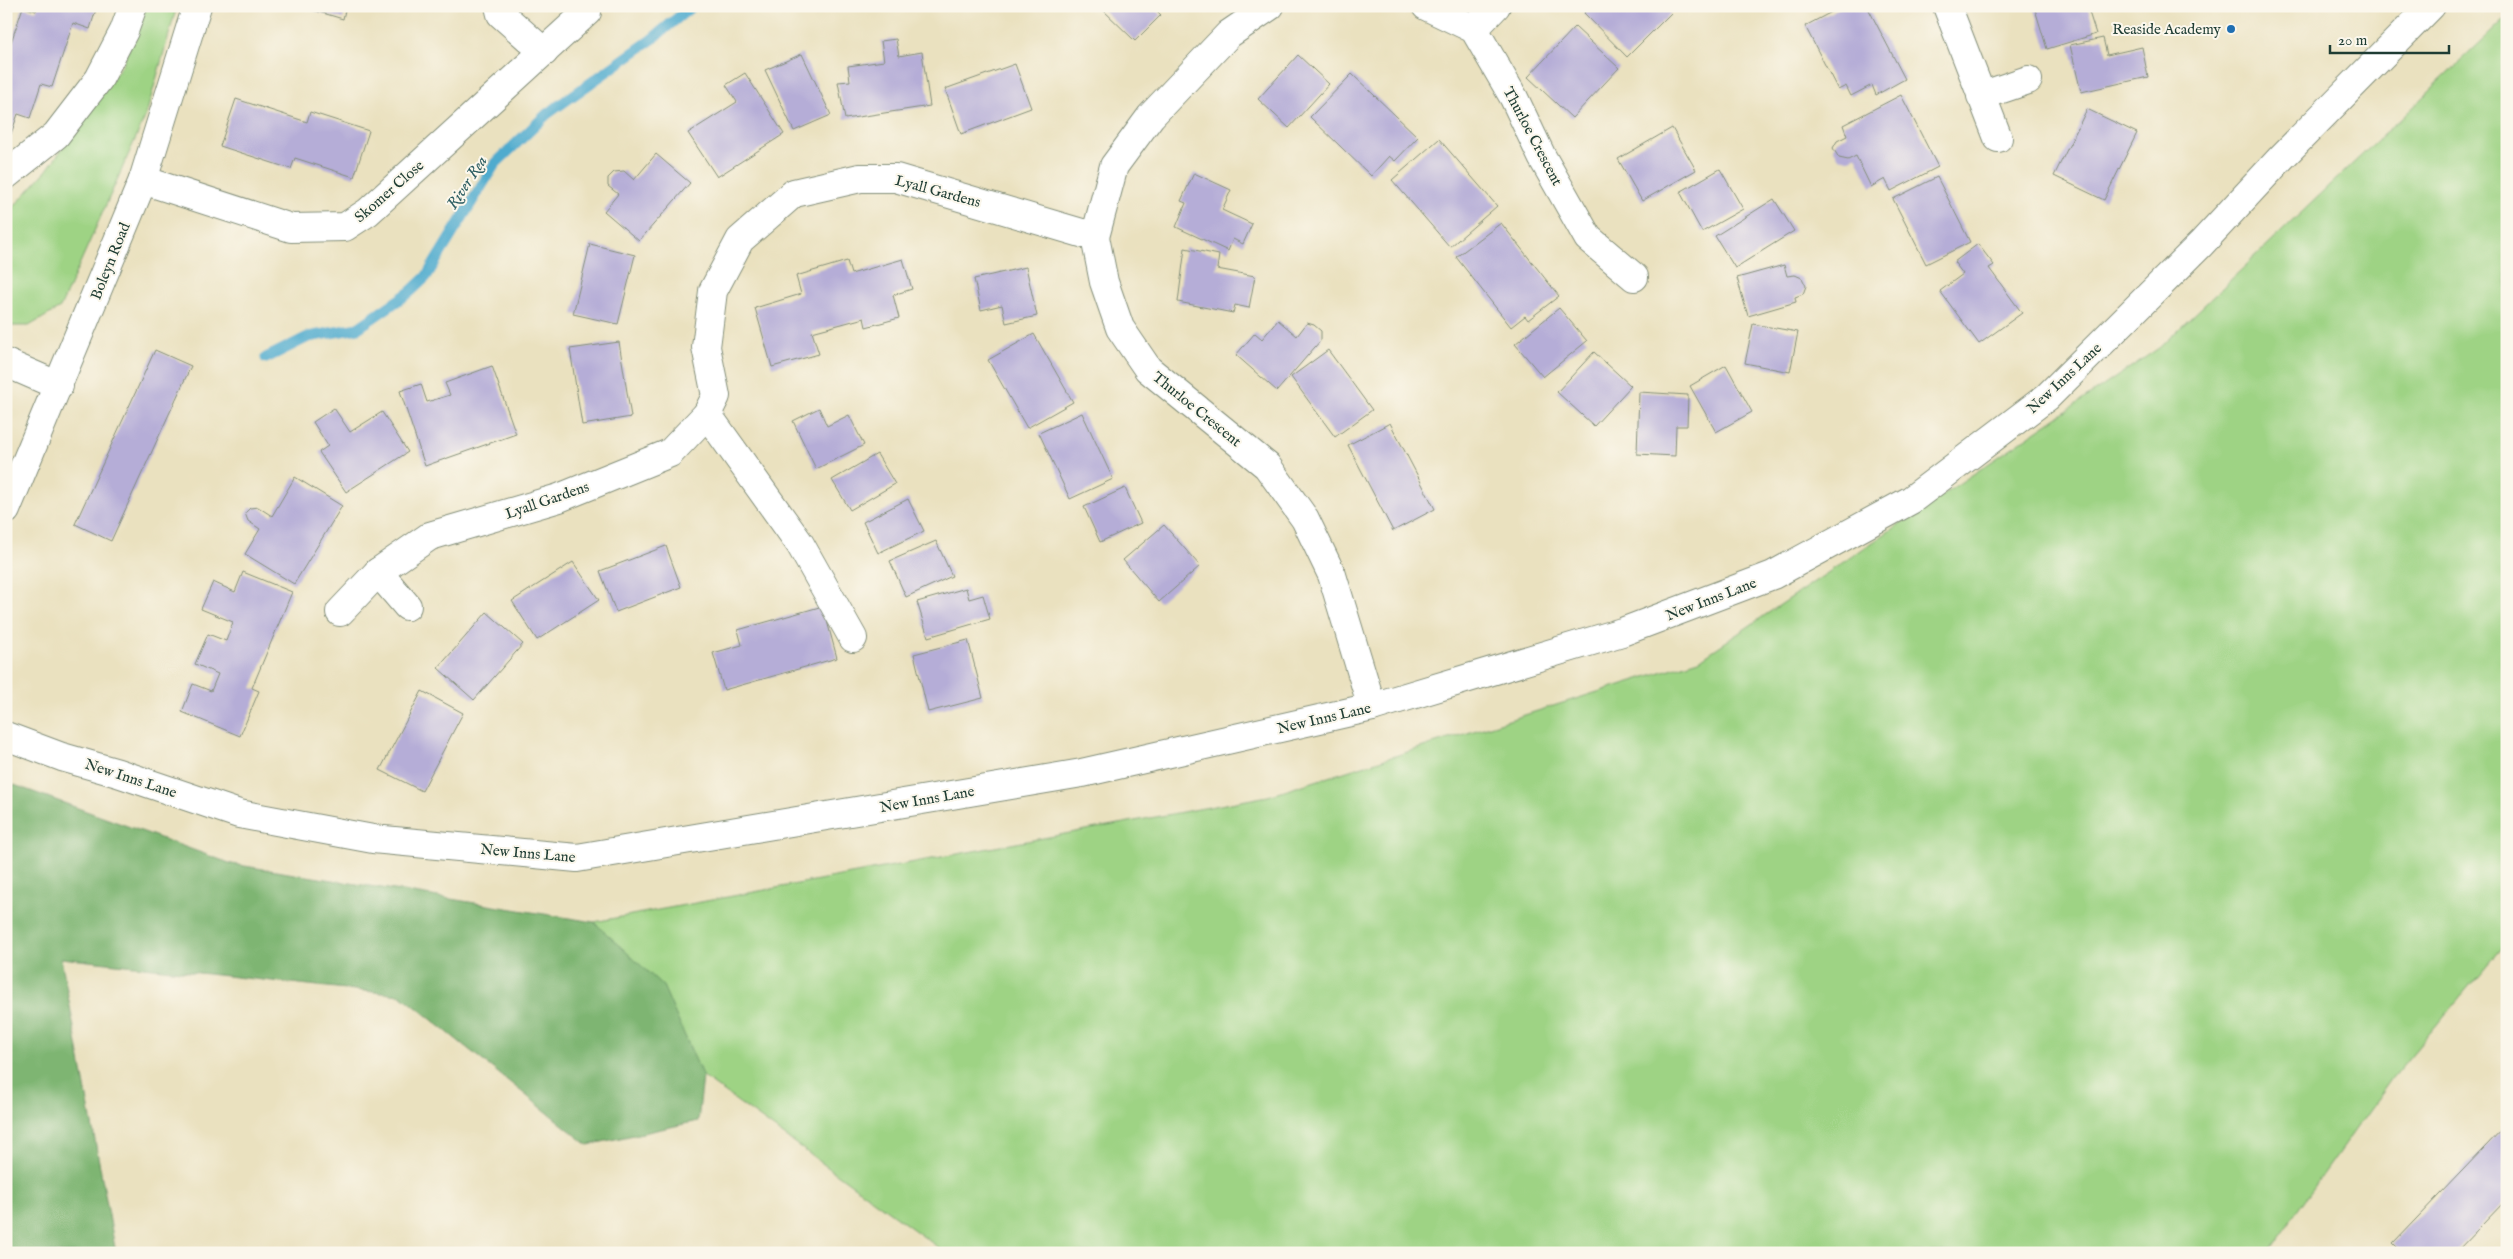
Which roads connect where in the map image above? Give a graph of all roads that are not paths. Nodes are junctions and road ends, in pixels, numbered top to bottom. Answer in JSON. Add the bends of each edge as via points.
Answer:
{"nodes":[{"id":1,"x":133,"y":6,"type":"edge"},
{"id":2,"x":198,"y":6,"type":"edge"},
{"id":3,"x":498,"y":6,"type":"edge"},
{"id":4,"x":1270,"y":6,"type":"edge"},
{"id":5,"x":1426,"y":6,"type":"edge"},
{"id":6,"x":1496,"y":6,"type":"edge"},
{"id":7,"x":1947,"y":6,"type":"edge"},
{"id":8,"x":2431,"y":6,"type":"edge"},
{"id":9,"x":587,"y":12,"type":"dead end"},
{"id":10,"x":1474,"y":29,"type":"junction"},
{"id":11,"x":544,"y":52,"type":"junction"},
{"id":12,"x":2028,"y":80,"type":"dead end"},
{"id":13,"x":1981,"y":96,"type":"junction"},
{"id":14,"x":1998,"y":138,"type":"dead end"},
{"id":15,"x":6,"y":175,"type":"edge"},
{"id":16,"x":143,"y":180,"type":"junction"},
{"id":17,"x":1095,"y":237,"type":"junction"},
{"id":18,"x":1634,"y":277,"type":"dead end"},
{"id":19,"x":6,"y":362,"type":"edge"},
{"id":20,"x":59,"y":386,"type":"junction"},
{"id":21,"x":707,"y":414,"type":"junction"},
{"id":22,"x":6,"y":510,"type":"edge"},
{"id":23,"x":378,"y":572,"type":"junction"},
{"id":24,"x":407,"y":606,"type":"dead end"},
{"id":25,"x":340,"y":612,"type":"dead end"},
{"id":26,"x":853,"y":638,"type":"dead end"},
{"id":27,"x":1372,"y":707,"type":"junction"},
{"id":28,"x":6,"y":736,"type":"edge"}],
"edges":[{"from":1,"to":15,"type":"street","via":[[124,31],[99,78],[56,135]]},
{"from":2,"to":16,"type":"street","name":"Boleyn Road"},
{"from":3,"to":11,"type":"street","via":[[502,14]]},
{"from":4,"to":17,"type":"street","name":"Thurloe Crescent","via":[[1229,34],[1151,116],[1114,166]]},
{"from":5,"to":10,"type":"street"},
{"from":6,"to":10,"type":"street"},
{"from":7,"to":13,"type":"street"},
{"from":8,"to":27,"type":"street","name":"New Inns Lane","via":[[2047,398],[1911,500],[1773,575],[1622,632]]},
{"from":9,"to":11,"type":"street","name":"Skomer Close"},
{"from":10,"to":18,"type":"street","name":"Thurloe Crescent","via":[[1588,238]]},
{"from":11,"to":16,"type":"street","name":"Skomer Close","via":[[368,212],[345,227],[291,228]]},
{"from":12,"to":13,"type":"street"},
{"from":13,"to":14,"type":"street"},
{"from":16,"to":20,"type":"street","name":"Boleyn Road"},
{"from":17,"to":21,"type":"street","name":"Lyall Gardens","via":[[896,178],[860,178],[794,193],[740,240],[713,291],[706,346],[716,396]]},
{"from":17,"to":27,"type":"street","name":"Thurloe Crescent","via":[[1104,282],[1120,328],[1148,369],[1267,466],[1305,519],[1332,575]]},
{"from":19,"to":20,"type":"street"},
{"from":20,"to":22,"type":"street","name":"Boleyn Road"},
{"from":21,"to":23,"type":"street","name":"Lyall Gardens","via":[[670,453],[559,498],[430,536]]},
{"from":21,"to":26,"type":"street","via":[[800,544]]},
{"from":23,"to":24,"type":"street"},
{"from":23,"to":25,"type":"street","name":"Lyall Gardens"},
{"from":27,"to":28,"type":"street","name":"New Inns Lane","via":[[1082,773],[578,858],[373,839],[239,814]]}]}
